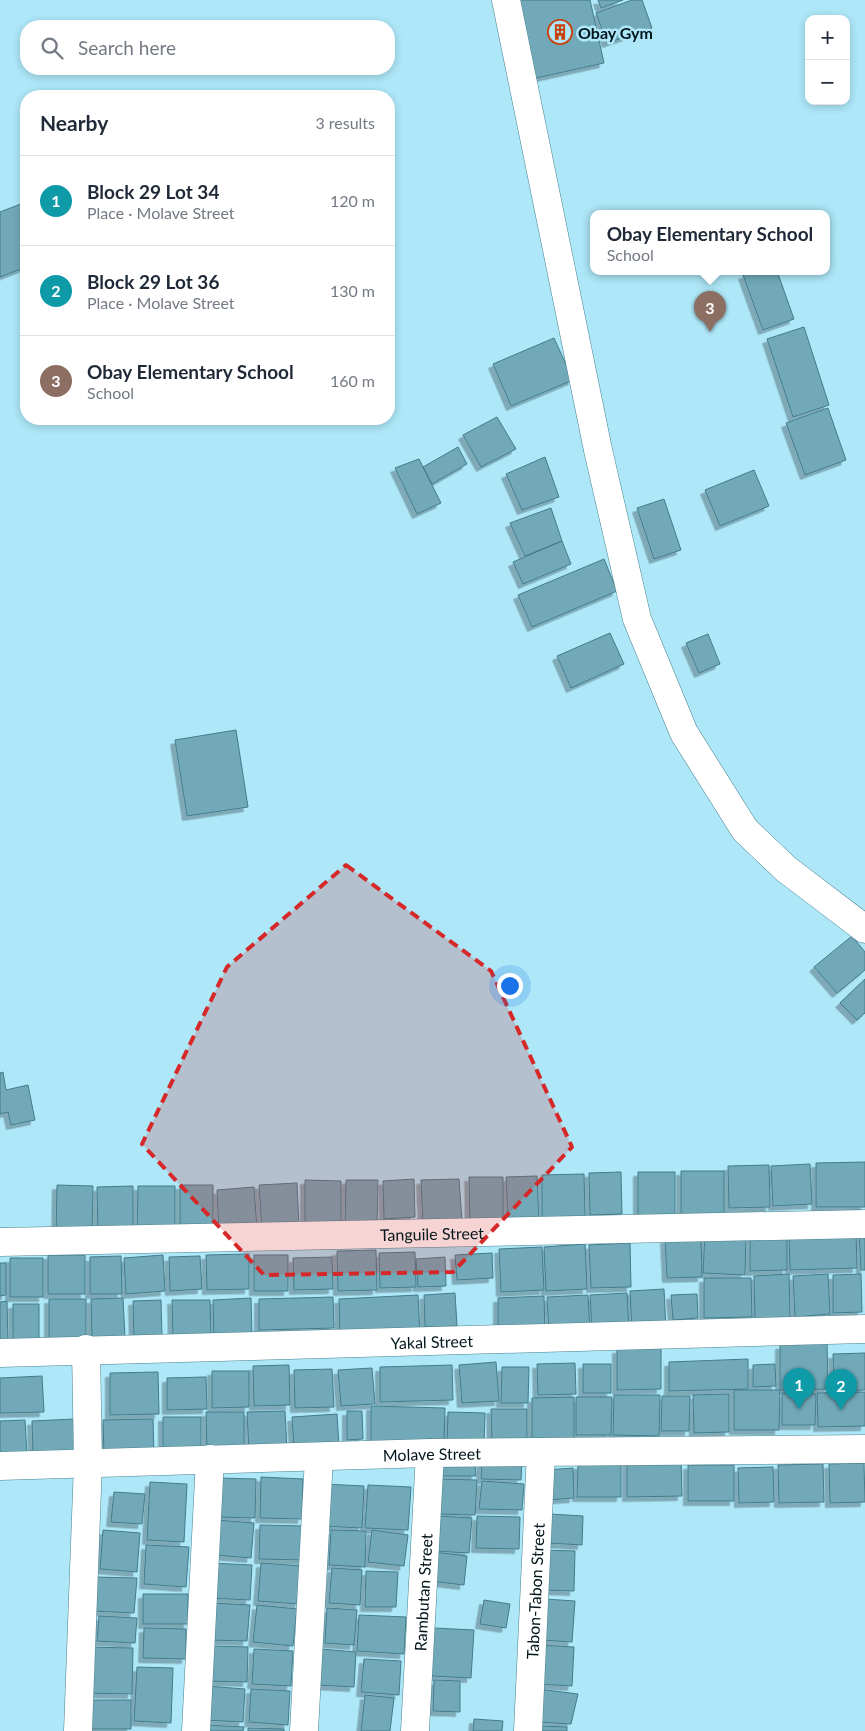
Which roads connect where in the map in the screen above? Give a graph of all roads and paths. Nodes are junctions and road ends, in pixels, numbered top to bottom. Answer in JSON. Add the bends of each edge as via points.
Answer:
{"nodes":[{"id":1,"x":506,"y":0,"type":"edge"},
{"id":2,"x":865,"y":929,"type":"edge"},
{"id":3,"x":865,"y":1224,"type":"edge"},
{"id":4,"x":0,"y":1242,"type":"edge"},
{"id":5,"x":865,"y":1329,"type":"edge"},
{"id":6,"x":86,"y":1349,"type":"junction"},
{"id":7,"x":0,"y":1353,"type":"edge"},
{"id":8,"x":865,"y":1449,"type":"edge"},
{"id":9,"x":541,"y":1452,"type":"junction"},
{"id":10,"x":430,"y":1453,"type":"junction"},
{"id":11,"x":319,"y":1458,"type":"junction"},
{"id":12,"x":210,"y":1459,"type":"junction"},
{"id":13,"x":88,"y":1463,"type":"junction"},
{"id":14,"x":0,"y":1466,"type":"edge"},
{"id":15,"x":78,"y":1731,"type":"edge"},
{"id":16,"x":196,"y":1731,"type":"edge"},
{"id":17,"x":304,"y":1731,"type":"edge"},
{"id":18,"x":415,"y":1731,"type":"edge"},
{"id":19,"x":528,"y":1731,"type":"edge"}],
"edges":[{"from":1,"to":2,"type":"street","via":[[598,450],[637,619],[684,733],[745,830],[786,869]]},
{"from":3,"to":4,"type":"street","name":"Tanguile Street"},
{"from":5,"to":6,"type":"street","name":"Yakal Street"},
{"from":6,"to":7,"type":"street","name":"Yakal Street"},
{"from":6,"to":13,"type":"street"},
{"from":8,"to":9,"type":"street","name":"Molave Street"},
{"from":9,"to":10,"type":"street","name":"Molave Street"},
{"from":9,"to":19,"type":"street","name":"Tabon-Tabon Street"},
{"from":10,"to":11,"type":"street","name":"Molave Street"},
{"from":10,"to":18,"type":"street","name":"Rambutan Street"},
{"from":11,"to":12,"type":"street","name":"Molave Street"},
{"from":11,"to":17,"type":"street"},
{"from":12,"to":13,"type":"street","name":"Molave Street"},
{"from":12,"to":16,"type":"street"},
{"from":13,"to":14,"type":"street","name":"Molave Street"},
{"from":13,"to":15,"type":"street"}]}
